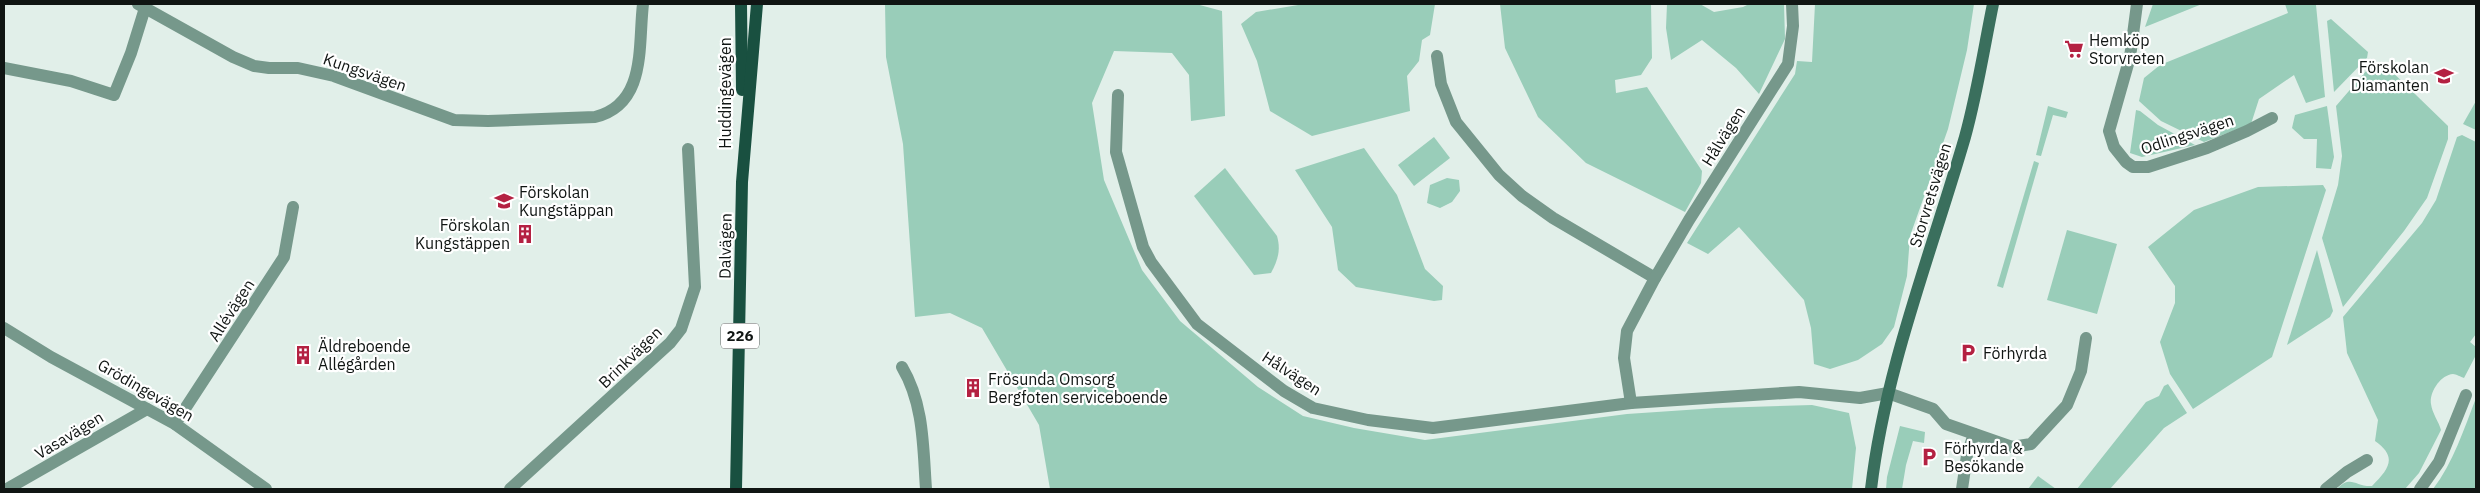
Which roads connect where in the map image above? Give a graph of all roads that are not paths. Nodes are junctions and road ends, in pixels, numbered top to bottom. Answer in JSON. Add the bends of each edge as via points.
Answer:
{"nodes":[{"id":1,"x":642,"y":4,"type":"edge"},
{"id":2,"x":741,"y":4,"type":"edge"},
{"id":3,"x":757,"y":4,"type":"edge"},
{"id":4,"x":1792,"y":4,"type":"edge"},
{"id":5,"x":1993,"y":4,"type":"edge"},
{"id":6,"x":2137,"y":4,"type":"edge"},
{"id":7,"x":141,"y":6,"type":"edge"},
{"id":8,"x":1437,"y":56,"type":"dead end"},
{"id":9,"x":4,"y":68,"type":"edge"},
{"id":10,"x":1118,"y":95,"type":"dead end"},
{"id":11,"x":2272,"y":118,"type":"dead end"},
{"id":12,"x":688,"y":149,"type":"dead end"},
{"id":13,"x":742,"y":182,"type":"junction"},
{"id":14,"x":293,"y":207,"type":"dead end"},
{"id":15,"x":1655,"y":278,"type":"junction"},
{"id":16,"x":4,"y":328,"type":"edge"},
{"id":17,"x":2086,"y":338,"type":"dead end"},
{"id":18,"x":902,"y":367,"type":"dead end"},
{"id":19,"x":1888,"y":393,"type":"junction"},
{"id":20,"x":2466,"y":395,"type":"dead end"},
{"id":21,"x":1631,"y":403,"type":"junction"},
{"id":22,"x":147,"y":409,"type":"junction"},
{"id":23,"x":175,"y":424,"type":"junction"},
{"id":24,"x":1974,"y":434,"type":"junction"},
{"id":25,"x":2367,"y":460,"type":"dead end"},
{"id":26,"x":7,"y":489,"type":"edge"},
{"id":27,"x":266,"y":489,"type":"edge"},
{"id":28,"x":510,"y":489,"type":"edge"},
{"id":29,"x":736,"y":489,"type":"edge"},
{"id":30,"x":926,"y":489,"type":"edge"},
{"id":31,"x":1871,"y":489,"type":"edge"},
{"id":32,"x":1962,"y":489,"type":"edge"},
{"id":33,"x":2326,"y":489,"type":"edge"},
{"id":34,"x":2420,"y":489,"type":"edge"}],
"edges":[{"from":1,"to":7,"type":"street","name":"Kungsvägen","via":[[634,85],[610,113],[595,117],[488,121],[454,120],[334,76],[298,68],[254,66]]},
{"from":2,"to":13,"type":"main road","name":"Huddingevägen","number":"226"},
{"from":3,"to":13,"type":"main road","name":"Dalvägen","number":"226"},
{"from":4,"to":15,"type":"street","name":"Hålvägen","via":[[1788,64]]},
{"from":5,"to":19,"type":"street","name":"Storvretsvägen","via":[[1965,136]]},
{"from":6,"to":11,"type":"street","name":"Odlingsvägen","via":[[2130,57],[2109,131],[2114,147],[2126,162],[2133,167],[2148,167],[2207,148]]},
{"from":7,"to":9,"type":"street","via":[[131,53],[114,95],[71,81]]},
{"from":8,"to":15,"type":"street","via":[[1441,84],[1456,122],[1499,175],[1553,218]]},
{"from":10,"to":21,"type":"street","name":"Hålvägen","via":[[1116,152],[1150,262],[1197,324],[1284,391],[1313,408],[1418,428]]},
{"from":12,"to":28,"type":"street","name":"Brinkvägen","via":[[696,288],[680,328],[670,343]]},
{"from":13,"to":29,"type":"main road","name":"Dalvägen","number":"226"},
{"from":14,"to":23,"type":"street","name":"Allévägen","via":[[284,257]]},
{"from":15,"to":21,"type":"street","name":"Hålvägen","via":[[1627,331],[1624,358]]},
{"from":16,"to":22,"type":"street","name":"Grödingevägen"},
{"from":17,"to":24,"type":"street","via":[[2081,371],[2067,405],[2031,444],[2012,447]]},
{"from":18,"to":30,"type":"street","via":[[918,405]]},
{"from":19,"to":21,"type":"street","name":"Hålvägen","via":[[1860,398],[1799,392]]},
{"from":19,"to":24,"type":"street","via":[[1933,409],[1946,424]]},
{"from":19,"to":31,"type":"street","name":"Storvretsvägen"},
{"from":20,"to":34,"type":"street","via":[[2439,462]]},
{"from":22,"to":23,"type":"street","name":"Grödingevägen"},
{"from":22,"to":26,"type":"street","name":"Vasavägen"},
{"from":23,"to":27,"type":"street","name":"Grödingevägen"},
{"from":24,"to":32,"type":"street"},
{"from":25,"to":33,"type":"street"}]}
